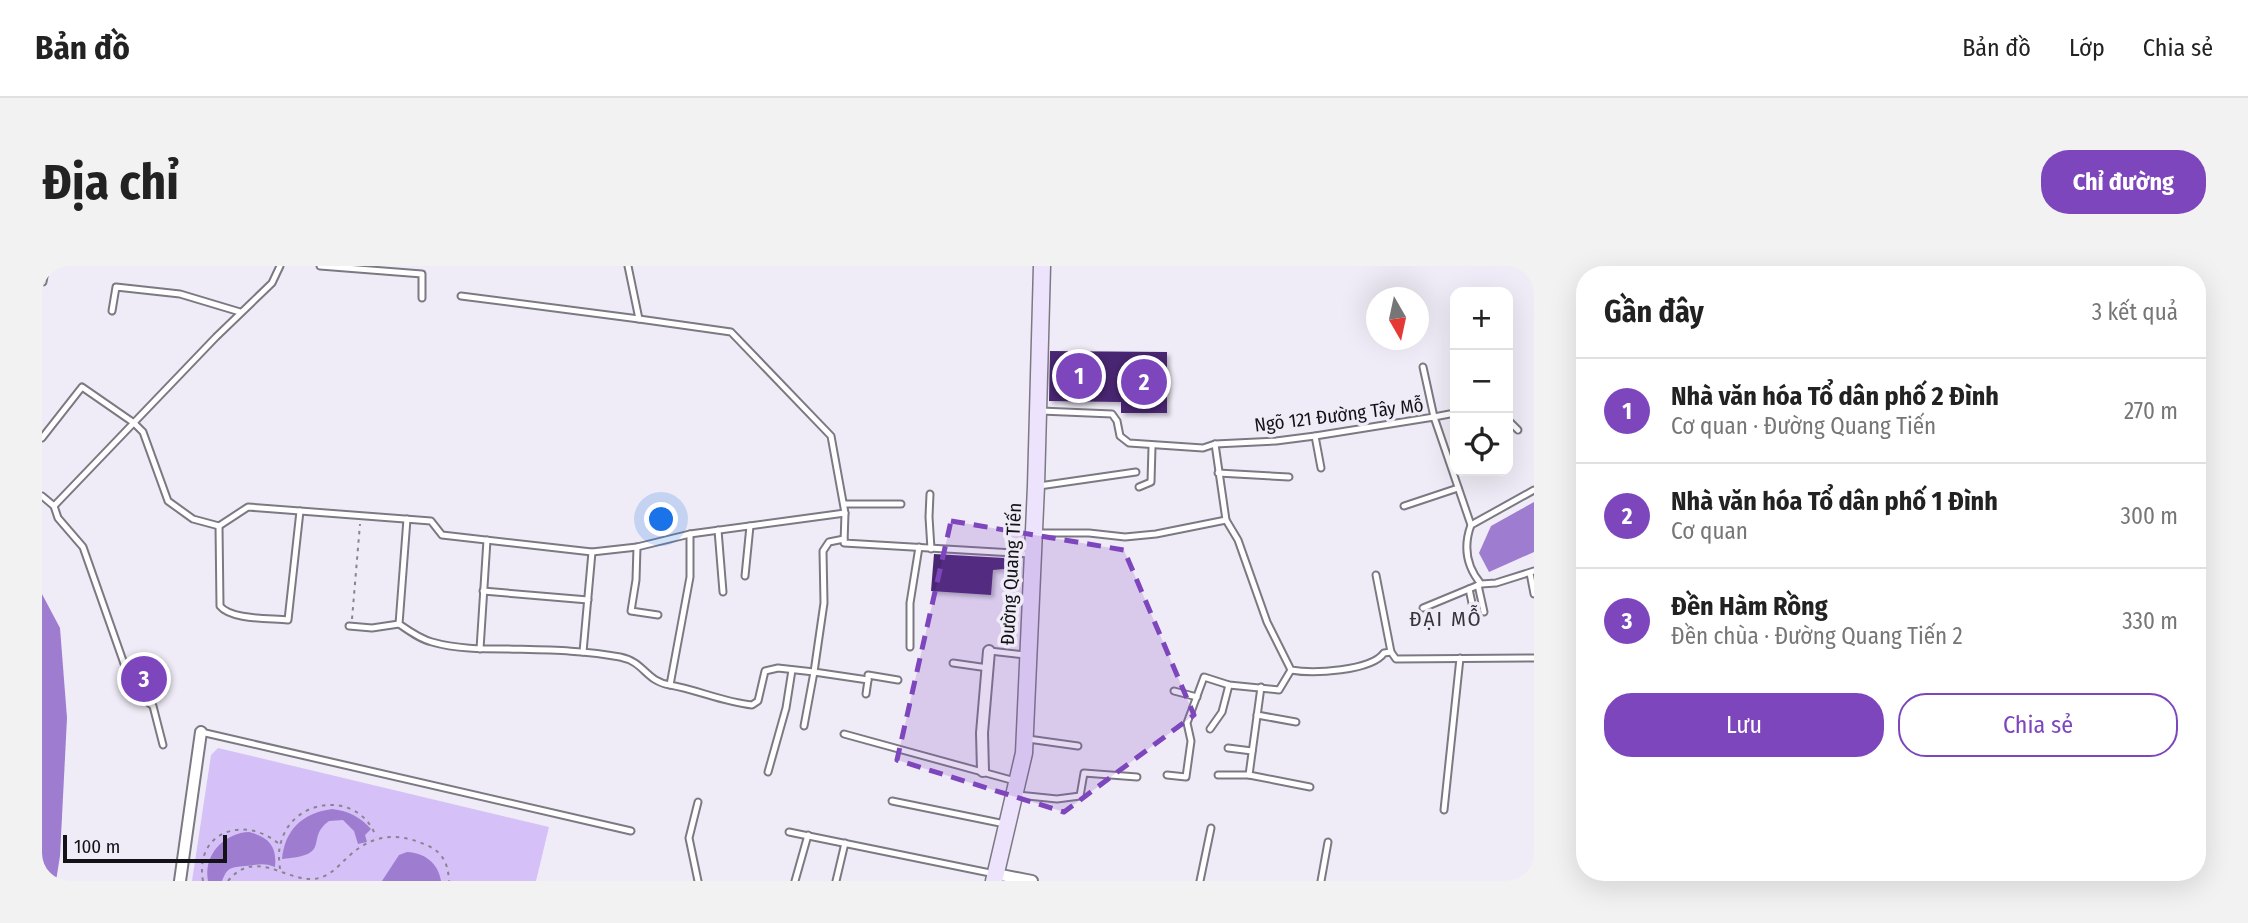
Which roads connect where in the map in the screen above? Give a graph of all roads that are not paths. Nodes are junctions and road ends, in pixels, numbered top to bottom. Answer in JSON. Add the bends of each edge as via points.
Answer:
{"nodes":[{"id":1,"x":46,"y":266,"type":"edge"},
{"id":2,"x":280,"y":266,"type":"edge"},
{"id":3,"x":320,"y":266,"type":"edge"},
{"id":4,"x":628,"y":266,"type":"edge"},
{"id":5,"x":1042,"y":266,"type":"edge"},
{"id":6,"x":43,"y":282,"type":"edge"},
{"id":7,"x":461,"y":296,"type":"dead end"},
{"id":8,"x":422,"y":298,"type":"dead end"},
{"id":9,"x":112,"y":311,"type":"dead end"},
{"id":10,"x":240,"y":312,"type":"junction"},
{"id":11,"x":639,"y":319,"type":"junction"},
{"id":12,"x":1423,"y":367,"type":"dead end"},
{"id":13,"x":1038,"y":411,"type":"junction"},
{"id":14,"x":1450,"y":414,"type":"edge"},
{"id":15,"x":1123,"y":415,"type":"dead end"},
{"id":16,"x":1434,"y":417,"type":"junction"},
{"id":17,"x":1117,"y":421,"type":"junction"},
{"id":18,"x":134,"y":423,"type":"junction"},
{"id":19,"x":1513,"y":425,"type":"edge"},
{"id":20,"x":1518,"y":430,"type":"dead end"},
{"id":21,"x":1315,"y":436,"type":"junction"},
{"id":22,"x":42,"y":438,"type":"edge"},
{"id":23,"x":1215,"y":444,"type":"junction"},
{"id":24,"x":1152,"y":446,"type":"junction"},
{"id":25,"x":1321,"y":468,"type":"dead end"},
{"id":26,"x":1136,"y":472,"type":"dead end"},
{"id":27,"x":1218,"y":473,"type":"junction"},
{"id":28,"x":1289,"y":477,"type":"dead end"},
{"id":29,"x":1036,"y":486,"type":"junction"},
{"id":30,"x":1139,"y":487,"type":"dead end"},
{"id":31,"x":1458,"y":488,"type":"junction"},
{"id":32,"x":1534,"y":490,"type":"edge"},
{"id":33,"x":930,"y":494,"type":"dead end"},
{"id":34,"x":42,"y":496,"type":"edge"},
{"id":35,"x":901,"y":504,"type":"dead end"},
{"id":36,"x":844,"y":505,"type":"junction"},
{"id":37,"x":54,"y":506,"type":"junction"},
{"id":38,"x":1404,"y":506,"type":"dead end"},
{"id":39,"x":300,"y":511,"type":"junction"},
{"id":40,"x":845,"y":513,"type":"junction"},
{"id":41,"x":407,"y":519,"type":"junction"},
{"id":42,"x":1226,"y":520,"type":"junction"},
{"id":43,"x":1471,"y":525,"type":"junction"},
{"id":44,"x":219,"y":526,"type":"junction"},
{"id":45,"x":750,"y":526,"type":"junction"},
{"id":46,"x":718,"y":530,"type":"junction"},
{"id":47,"x":1034,"y":533,"type":"junction"},
{"id":48,"x":690,"y":534,"type":"junction"},
{"id":49,"x":844,"y":539,"type":"junction"},
{"id":50,"x":487,"y":540,"type":"junction"},
{"id":51,"x":637,"y":547,"type":"junction"},
{"id":52,"x":919,"y":547,"type":"junction"},
{"id":53,"x":931,"y":549,"type":"junction"},
{"id":54,"x":592,"y":552,"type":"junction"},
{"id":55,"x":1033,"y":554,"type":"junction"},
{"id":56,"x":1532,"y":572,"type":"edge"},
{"id":57,"x":1376,"y":575,"type":"dead end"},
{"id":58,"x":745,"y":576,"type":"dead end"},
{"id":59,"x":1480,"y":585,"type":"junction"},
{"id":60,"x":1469,"y":589,"type":"junction"},
{"id":61,"x":482,"y":592,"type":"junction"},
{"id":62,"x":723,"y":592,"type":"dead end"},
{"id":63,"x":1534,"y":594,"type":"edge"},
{"id":64,"x":588,"y":600,"type":"junction"},
{"id":65,"x":1423,"y":607,"type":"dead end"},
{"id":66,"x":1484,"y":612,"type":"dead end"},
{"id":67,"x":658,"y":615,"type":"dead end"},
{"id":68,"x":1475,"y":617,"type":"dead end"},
{"id":69,"x":350,"y":623,"type":"road end"},
{"id":70,"x":399,"y":624,"type":"junction"},
{"id":71,"x":910,"y":647,"type":"dead end"},
{"id":72,"x":480,"y":649,"type":"junction"},
{"id":73,"x":989,"y":651,"type":"joint"},
{"id":74,"x":583,"y":652,"type":"junction"},
{"id":75,"x":1391,"y":652,"type":"junction"},
{"id":76,"x":1028,"y":656,"type":"junction"},
{"id":77,"x":1460,"y":658,"type":"junction"},
{"id":78,"x":1534,"y":658,"type":"edge"},
{"id":79,"x":953,"y":663,"type":"dead end"},
{"id":80,"x":988,"y":668,"type":"junction"},
{"id":81,"x":792,"y":670,"type":"junction"},
{"id":82,"x":1291,"y":670,"type":"junction"},
{"id":83,"x":814,"y":672,"type":"junction"},
{"id":84,"x":868,"y":680,"type":"junction"},
{"id":85,"x":898,"y":680,"type":"dead end"},
{"id":86,"x":670,"y":685,"type":"junction"},
{"id":87,"x":1229,"y":685,"type":"junction"},
{"id":88,"x":1261,"y":687,"type":"junction"},
{"id":89,"x":1174,"y":691,"type":"dead end"},
{"id":90,"x":866,"y":694,"type":"dead end"},
{"id":91,"x":1197,"y":697,"type":"junction"},
{"id":92,"x":1257,"y":715,"type":"junction"},
{"id":93,"x":1296,"y":722,"type":"dead end"},
{"id":94,"x":804,"y":726,"type":"dead end"},
{"id":95,"x":1210,"y":729,"type":"dead end"},
{"id":96,"x":201,"y":732,"type":"joint"},
{"id":97,"x":844,"y":734,"type":"dead end"},
{"id":98,"x":1025,"y":739,"type":"junction"},
{"id":99,"x":163,"y":745,"type":"dead end"},
{"id":100,"x":1078,"y":746,"type":"dead end"},
{"id":101,"x":1228,"y":748,"type":"dead end"},
{"id":102,"x":1252,"y":751,"type":"junction"},
{"id":103,"x":983,"y":771,"type":"junction"},
{"id":104,"x":768,"y":772,"type":"dead end"},
{"id":105,"x":1167,"y":775,"type":"dead end"},
{"id":106,"x":1218,"y":775,"type":"dead end"},
{"id":107,"x":1249,"y":775,"type":"junction"},
{"id":108,"x":1137,"y":777,"type":"dead end"},
{"id":109,"x":1016,"y":788,"type":"junction"},
{"id":110,"x":1310,"y":788,"type":"dead end"},
{"id":111,"x":892,"y":801,"type":"dead end"},
{"id":112,"x":698,"y":802,"type":"dead end"},
{"id":113,"x":1444,"y":810,"type":"dead end"},
{"id":114,"x":1008,"y":824,"type":"junction"},
{"id":115,"x":1211,"y":828,"type":"dead end"},
{"id":116,"x":631,"y":831,"type":"dead end"},
{"id":117,"x":789,"y":832,"type":"dead end"},
{"id":118,"x":808,"y":835,"type":"junction"},
{"id":119,"x":1328,"y":842,"type":"dead end"},
{"id":120,"x":845,"y":843,"type":"junction"},
{"id":121,"x":995,"y":878,"type":"edge"},
{"id":122,"x":180,"y":881,"type":"edge"},
{"id":123,"x":698,"y":881,"type":"edge"},
{"id":124,"x":795,"y":881,"type":"edge"},
{"id":125,"x":836,"y":881,"type":"edge"},
{"id":126,"x":1032,"y":881,"type":"edge"},
{"id":127,"x":1200,"y":881,"type":"edge"},
{"id":128,"x":1321,"y":881,"type":"edge"}],
"edges":[{"from":1,"to":6,"type":"lane"},
{"from":2,"to":10,"type":"lane","via":[[272,283]]},
{"from":3,"to":8,"type":"lane","via":[[422,274]]},
{"from":4,"to":11,"type":"lane"},
{"from":5,"to":13,"type":"street","name":"Đường Quang Tiến"},
{"from":7,"to":11,"type":"lane"},
{"from":9,"to":10,"type":"lane","via":[[116,287],[180,295]]},
{"from":10,"to":18,"type":"lane"},
{"from":11,"to":36,"type":"lane","via":[[731,332],[831,436]]},
{"from":12,"to":16,"type":"lane"},
{"from":13,"to":17,"type":"lane","via":[[1101,412],[1112,414]]},
{"from":13,"to":29,"type":"street","name":"Đường Quang Tiến"},
{"from":14,"to":16,"type":"lane"},
{"from":15,"to":17,"type":"lane"},
{"from":16,"to":21,"type":"lane","name":"Ngõ 121 Đường Tây Mỗ"},
{"from":16,"to":31,"type":"lane","name":"Ngõ 121 Đường Tây Mỗ"},
{"from":17,"to":24,"type":"lane","name":"Ngõ 121 Đường Tây Mỗ","via":[[1123,441]]},
{"from":18,"to":22,"type":"lane","via":[[82,387]]},
{"from":18,"to":37,"type":"lane"},
{"from":18,"to":44,"type":"lane","via":[[143,432],[168,501],[193,519]]},
{"from":19,"to":20,"type":"lane"},
{"from":21,"to":23,"type":"lane","name":"Ngõ 121 Đường Tây Mỗ"},
{"from":21,"to":25,"type":"lane"},
{"from":23,"to":24,"type":"lane","name":"Ngõ 121 Đường Tây Mỗ","via":[[1203,448]]},
{"from":23,"to":27,"type":"lane"},
{"from":24,"to":30,"type":"lane","via":[[1150,482]]},
{"from":26,"to":29,"type":"lane"},
{"from":27,"to":28,"type":"lane"},
{"from":27,"to":42,"type":"lane"},
{"from":29,"to":47,"type":"street","name":"Đường Quang Tiến"},
{"from":31,"to":38,"type":"lane"},
{"from":31,"to":43,"type":"lane","name":"Ngõ 121 Đường Tây Mỗ"},
{"from":32,"to":43,"type":"lane"},
{"from":33,"to":53,"type":"lane"},
{"from":34,"to":37,"type":"lane"},
{"from":35,"to":36,"type":"lane"},
{"from":36,"to":40,"type":"lane"},
{"from":37,"to":99,"type":"lane","via":[[82,547],[134,692],[153,706]]},
{"from":39,"to":41,"type":"lane"},
{"from":39,"to":44,"type":"lane","via":[[248,507]]},
{"from":39,"to":44,"type":"lane","via":[[288,620],[234,615],[220,606]]},
{"from":40,"to":45,"type":"lane"},
{"from":40,"to":49,"type":"lane"},
{"from":41,"to":50,"type":"lane","via":[[431,521],[442,535]]},
{"from":41,"to":70,"type":"lane"},
{"from":42,"to":47,"type":"lane","via":[[1125,537]]},
{"from":42,"to":82,"type":"lane"},
{"from":43,"to":59,"type":"lane","name":"Ngõ 121 Đường Tây Mỗ","via":[[1465,541],[1467,555]]},
{"from":45,"to":46,"type":"lane"},
{"from":45,"to":58,"type":"lane"},
{"from":46,"to":48,"type":"lane"},
{"from":46,"to":62,"type":"lane"},
{"from":47,"to":55,"type":"street","name":"Đường Quang Tiến"},
{"from":48,"to":51,"type":"lane"},
{"from":48,"to":86,"type":"lane","via":[[690,577]]},
{"from":49,"to":52,"type":"lane","via":[[844,543]]},
{"from":49,"to":83,"type":"lane","via":[[830,542],[823,551],[824,603]]},
{"from":50,"to":54,"type":"lane"},
{"from":50,"to":61,"type":"lane"},
{"from":51,"to":54,"type":"lane"},
{"from":51,"to":67,"type":"lane","via":[[631,611]]},
{"from":52,"to":53,"type":"lane"},
{"from":52,"to":71,"type":"lane","via":[[910,603]]},
{"from":53,"to":55,"type":"lane"},
{"from":54,"to":64,"type":"lane"},
{"from":55,"to":76,"type":"street","name":"Đường Quang Tiến"},
{"from":56,"to":59,"type":"lane"},
{"from":56,"to":63,"type":"lane"},
{"from":57,"to":75,"type":"lane"},
{"from":59,"to":60,"type":"lane"},
{"from":59,"to":66,"type":"lane","name":"Ngõ 121 Đường Tây Mỗ"},
{"from":60,"to":65,"type":"lane"},
{"from":60,"to":68,"type":"lane"},
{"from":61,"to":64,"type":"lane"},
{"from":61,"to":72,"type":"lane"},
{"from":64,"to":74,"type":"lane"},
{"from":69,"to":70,"type":"lane","via":[[372,628]]},
{"from":70,"to":72,"type":"lane","via":[[429,642]]},
{"from":72,"to":74,"type":"lane"},
{"from":73,"to":76,"type":"lane"},
{"from":73,"to":80,"type":"street"},
{"from":74,"to":86,"type":"lane","via":[[623,657],[638,663],[656,682]]},
{"from":75,"to":77,"type":"lane","via":[[1396,659]]},
{"from":75,"to":82,"type":"lane","via":[[1341,670]]},
{"from":76,"to":98,"type":"street","name":"Đường Quang Tiến"},
{"from":77,"to":78,"type":"lane"},
{"from":77,"to":113,"type":"lane"},
{"from":79,"to":80,"type":"lane"},
{"from":80,"to":103,"type":"street"},
{"from":81,"to":83,"type":"lane"},
{"from":81,"to":86,"type":"lane","via":[[765,671],[758,701],[752,705]]},
{"from":81,"to":104,"type":"lane"},
{"from":82,"to":88,"type":"lane","via":[[1279,690]]},
{"from":83,"to":84,"type":"lane"},
{"from":83,"to":94,"type":"lane"},
{"from":84,"to":85,"type":"lane","via":[[868,675]]},
{"from":84,"to":90,"type":"lane"},
{"from":87,"to":88,"type":"lane"},
{"from":87,"to":91,"type":"lane","via":[[1204,677]]},
{"from":87,"to":95,"type":"lane","via":[[1222,712]]},
{"from":88,"to":92,"type":"lane"},
{"from":89,"to":91,"type":"lane"},
{"from":91,"to":105,"type":"lane","via":[[1187,723],[1191,741],[1186,777]]},
{"from":92,"to":93,"type":"lane"},
{"from":92,"to":102,"type":"lane"},
{"from":96,"to":116,"type":"lane"},
{"from":96,"to":122,"type":"street"},
{"from":97,"to":103,"type":"lane"},
{"from":98,"to":100,"type":"lane"},
{"from":98,"to":109,"type":"street","name":"Đường Quang Tiến"},
{"from":101,"to":102,"type":"lane"},
{"from":102,"to":107,"type":"lane"},
{"from":103,"to":109,"type":"lane"},
{"from":106,"to":107,"type":"lane"},
{"from":107,"to":110,"type":"lane"},
{"from":108,"to":109,"type":"lane","via":[[1084,773],[1080,796],[1057,799]]},
{"from":109,"to":114,"type":"street","name":"Đường Quang Tiến"},
{"from":111,"to":114,"type":"lane"},
{"from":112,"to":123,"type":"lane","via":[[689,838]]},
{"from":114,"to":121,"type":"street","name":"Đường Quang Tiến"},
{"from":115,"to":127,"type":"lane"},
{"from":117,"to":118,"type":"lane"},
{"from":118,"to":120,"type":"lane"},
{"from":118,"to":124,"type":"lane"},
{"from":119,"to":128,"type":"lane"},
{"from":120,"to":121,"type":"lane"},
{"from":120,"to":125,"type":"lane"},
{"from":121,"to":126,"type":"street"}]}
